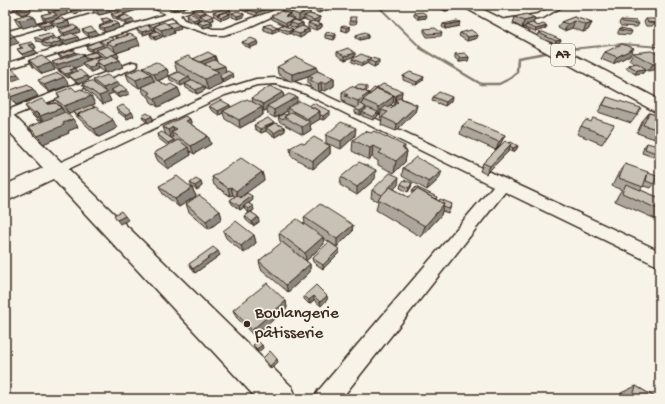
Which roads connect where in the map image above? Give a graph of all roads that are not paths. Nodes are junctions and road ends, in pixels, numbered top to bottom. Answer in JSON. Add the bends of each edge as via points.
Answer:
{"nodes":[{"id":1,"x":24,"y":5,"type":"edge"},
{"id":2,"x":113,"y":5,"type":"edge"},
{"id":3,"x":151,"y":5,"type":"edge"},
{"id":4,"x":203,"y":5,"type":"edge"},
{"id":5,"x":465,"y":5,"type":"edge"},
{"id":6,"x":561,"y":5,"type":"edge"},
{"id":7,"x":285,"y":9,"type":"edge"},
{"id":8,"x":5,"y":10,"type":"edge"},
{"id":9,"x":175,"y":15,"type":"junction"},
{"id":10,"x":500,"y":23,"type":"junction"},
{"id":11,"x":5,"y":34,"type":"edge"},
{"id":12,"x":133,"y":65,"type":"dead end"},
{"id":13,"x":5,"y":67,"type":"edge"},
{"id":14,"x":660,"y":107,"type":"edge"},
{"id":15,"x":5,"y":116,"type":"edge"},
{"id":16,"x":55,"y":170,"type":"junction"},
{"id":17,"x":503,"y":184,"type":"junction"},
{"id":18,"x":5,"y":194,"type":"edge"},
{"id":19,"x":660,"y":259,"type":"edge"},
{"id":20,"x":280,"y":399,"type":"edge"},
{"id":21,"x":326,"y":399,"type":"edge"}],
"edges":[{"from":1,"to":8,"type":"street"},
{"from":2,"to":11,"type":"street"},
{"from":3,"to":9,"type":"street"},
{"from":4,"to":9,"type":"street"},
{"from":5,"to":10,"type":"street","number":"A7"},
{"from":6,"to":10,"type":"street","via":[[540,16]]},
{"from":7,"to":9,"type":"street","via":[[224,32],[212,32],[181,22]]},
{"from":9,"to":13,"type":"street"},
{"from":10,"to":14,"type":"street","number":"A7"},
{"from":12,"to":15,"type":"street"},
{"from":15,"to":16,"type":"street"},
{"from":16,"to":17,"type":"street","via":[[221,93],[256,82],[275,81],[310,92]]},
{"from":16,"to":18,"type":"street"},
{"from":16,"to":20,"type":"street"},
{"from":17,"to":19,"type":"street"},
{"from":17,"to":21,"type":"street"}]}
